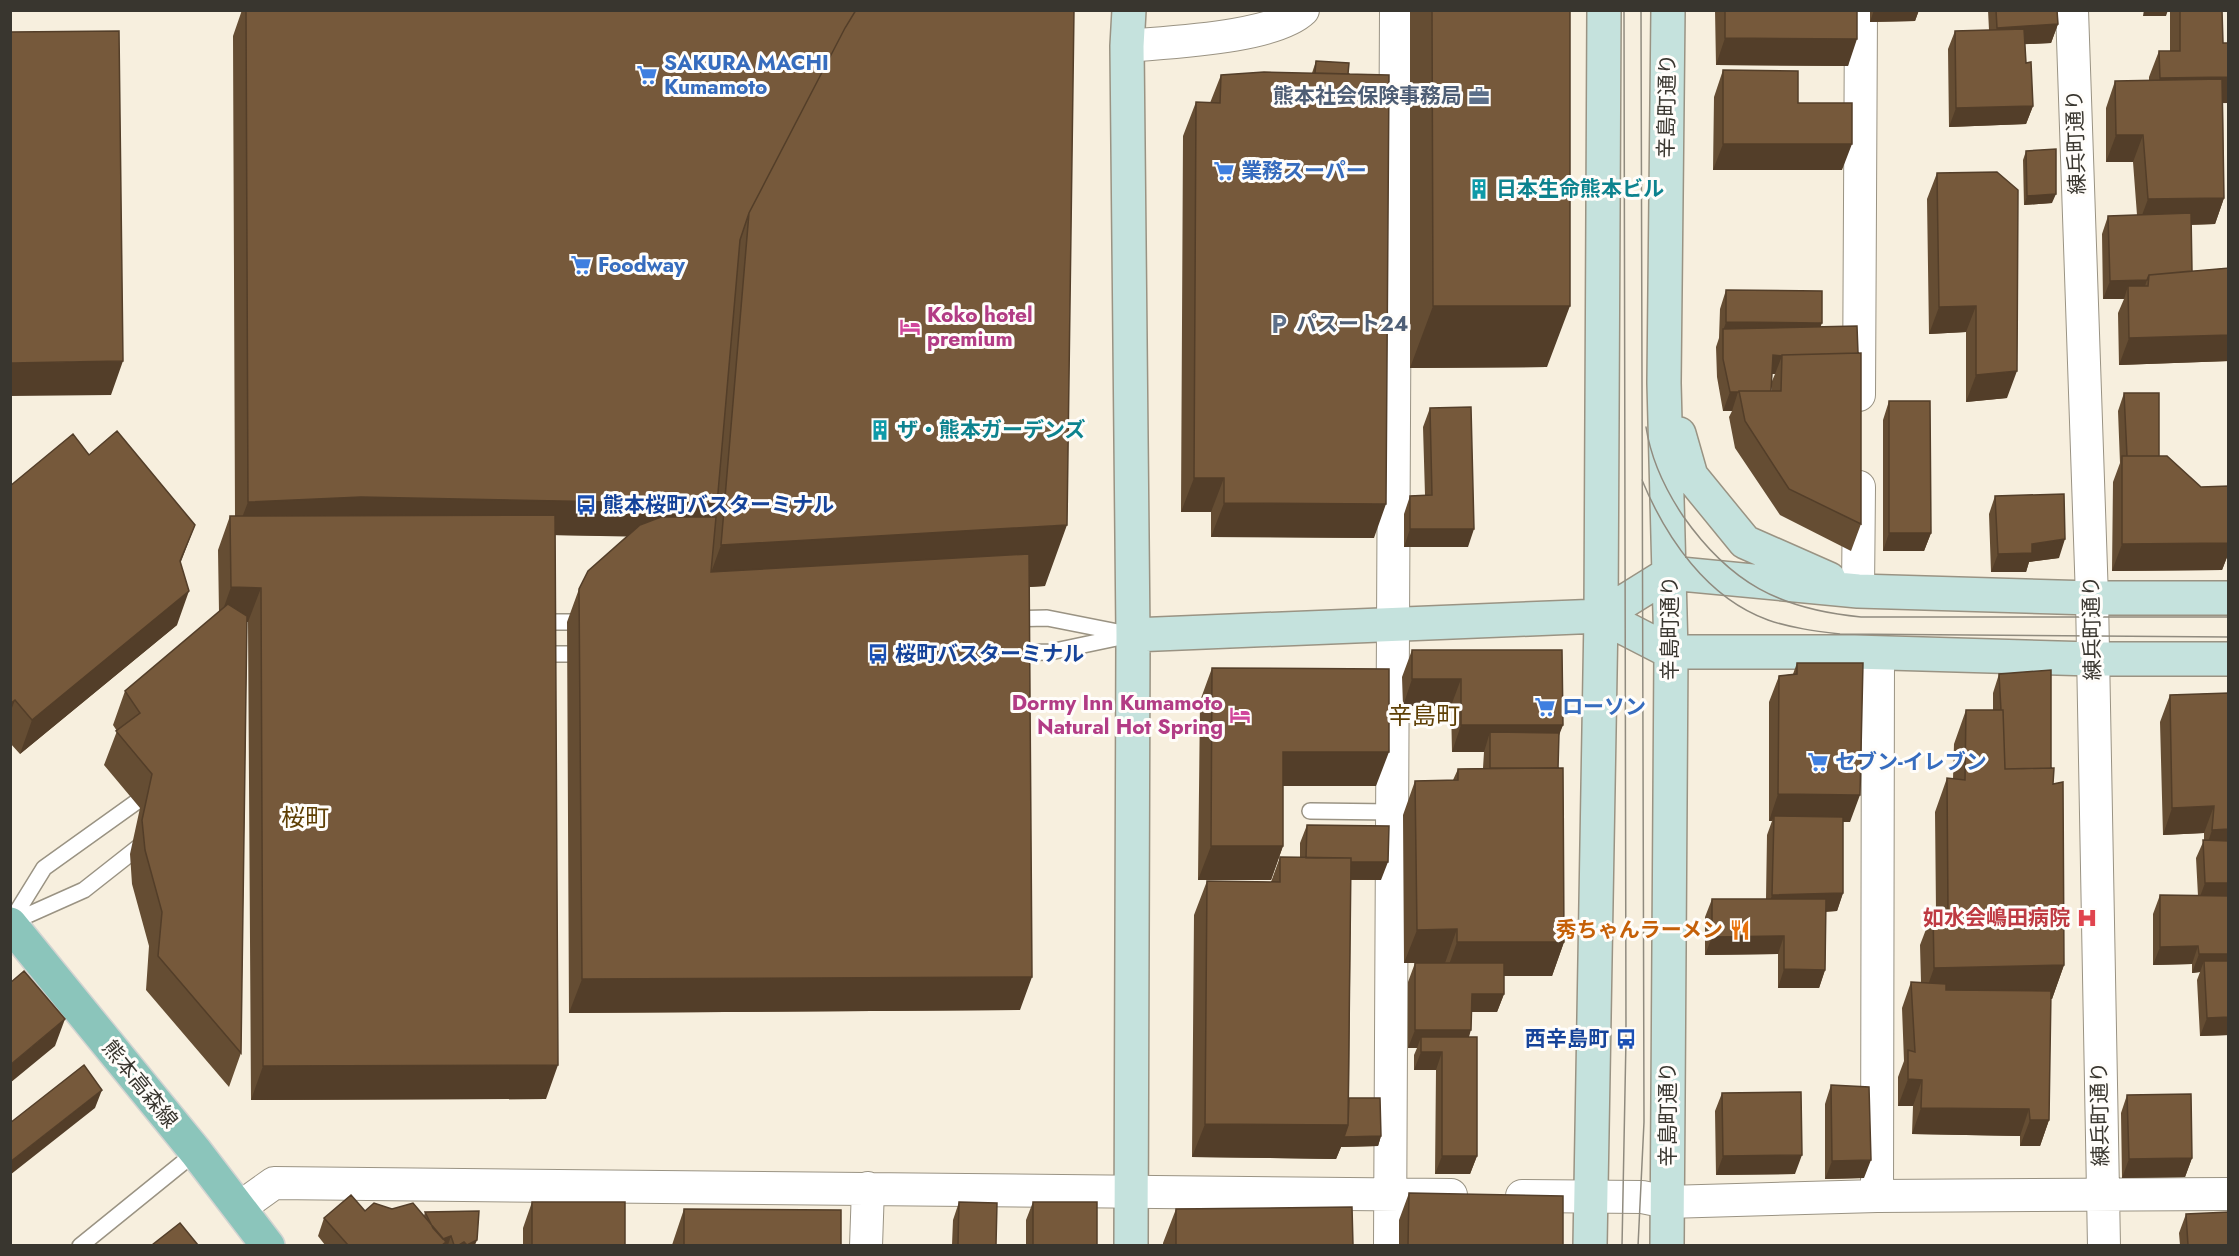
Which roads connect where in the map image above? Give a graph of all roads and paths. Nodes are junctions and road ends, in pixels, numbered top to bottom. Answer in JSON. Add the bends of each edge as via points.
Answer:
{"nodes":[{"id":1,"x":1130,"y":10,"type":"edge"},
{"id":2,"x":1303,"y":10,"type":"edge"},
{"id":3,"x":1396,"y":10,"type":"edge"},
{"id":4,"x":1604,"y":10,"type":"edge"},
{"id":5,"x":1668,"y":10,"type":"edge"},
{"id":6,"x":1861,"y":10,"type":"edge"},
{"id":7,"x":2072,"y":10,"type":"edge"},
{"id":8,"x":1127,"y":46,"type":"junction"},
{"id":9,"x":1664,"y":383,"type":"junction"},
{"id":10,"x":1859,"y":425,"type":"edge"},
{"id":11,"x":1859,"y":461,"type":"edge"},
{"id":12,"x":1670,"y":573,"type":"junction"},
{"id":13,"x":1858,"y":591,"type":"junction"},
{"id":14,"x":2092,"y":598,"type":"junction"},
{"id":15,"x":2229,"y":598,"type":"edge"},
{"id":16,"x":1601,"y":616,"type":"junction"},
{"id":17,"x":994,"y":619,"type":"edge"},
{"id":18,"x":598,"y":622,"type":"edge"},
{"id":19,"x":516,"y":623,"type":"edge"},
{"id":20,"x":1393,"y":624,"type":"junction"},
{"id":21,"x":1133,"y":635,"type":"junction"},
{"id":22,"x":1671,"y":652,"type":"junction"},
{"id":23,"x":995,"y":653,"type":"edge"},
{"id":24,"x":1878,"y":653,"type":"junction"},
{"id":25,"x":522,"y":654,"type":"edge"},
{"id":26,"x":599,"y":654,"type":"edge"},
{"id":27,"x":2092,"y":659,"type":"junction"},
{"id":28,"x":2229,"y":659,"type":"edge"},
{"id":29,"x":162,"y":783,"type":"edge"},
{"id":30,"x":1310,"y":811,"type":"dead end"},
{"id":31,"x":1392,"y":812,"type":"junction"},
{"id":32,"x":158,"y":833,"type":"edge"},
{"id":33,"x":10,"y":923,"type":"edge"},
{"id":34,"x":196,"y":1152,"type":"junction"},
{"id":35,"x":868,"y":1188,"type":"junction"},
{"id":36,"x":1131,"y":1190,"type":"junction"},
{"id":37,"x":1391,"y":1194,"type":"junction"},
{"id":38,"x":2229,"y":1194,"type":"edge"},
{"id":39,"x":2102,"y":1195,"type":"junction"},
{"id":40,"x":1876,"y":1196,"type":"junction"},
{"id":41,"x":1590,"y":1197,"type":"junction"},
{"id":42,"x":1667,"y":1202,"type":"junction"},
{"id":43,"x":239,"y":1208,"type":"junction"},
{"id":44,"x":80,"y":1245,"type":"edge"},
{"id":45,"x":268,"y":1245,"type":"edge"},
{"id":46,"x":866,"y":1245,"type":"edge"},
{"id":47,"x":1131,"y":1245,"type":"edge"},
{"id":48,"x":1390,"y":1245,"type":"edge"},
{"id":49,"x":1590,"y":1245,"type":"edge"},
{"id":50,"x":1667,"y":1245,"type":"edge"},
{"id":51,"x":2104,"y":1245,"type":"edge"}],
"edges":[{"from":1,"to":8,"type":"street"},
{"from":2,"to":8,"type":"street","via":[[1294,19],[1237,34]]},
{"from":3,"to":20,"type":"street"},
{"from":4,"to":16,"type":"street"},
{"from":5,"to":9,"type":"street","name":"辛島町通り"},
{"from":6,"to":10,"type":"street"},
{"from":7,"to":14,"type":"street","name":"練兵町通り"},
{"from":8,"to":21,"type":"street"},
{"from":9,"to":12,"type":"street","name":"辛島町通り"},
{"from":9,"to":13,"type":"street","via":[[1691,476],[1745,542]]},
{"from":11,"to":13,"type":"street"},
{"from":12,"to":13,"type":"street"},
{"from":12,"to":16,"type":"street"},
{"from":12,"to":22,"type":"street","name":"辛島町通り"},
{"from":13,"to":14,"type":"street"},
{"from":14,"to":15,"type":"street"},
{"from":14,"to":27,"type":"street","name":"練兵町通り"},
{"from":16,"to":20,"type":"street"},
{"from":16,"to":22,"type":"street"},
{"from":16,"to":41,"type":"street"},
{"from":17,"to":21,"type":"lane","via":[[1047,618]]},
{"from":18,"to":19,"type":"lane"},
{"from":20,"to":21,"type":"street"},
{"from":20,"to":31,"type":"street"},
{"from":21,"to":23,"type":"lane","via":[[1050,652]]},
{"from":21,"to":36,"type":"street"},
{"from":22,"to":24,"type":"street"},
{"from":22,"to":42,"type":"street","name":"辛島町通り"},
{"from":24,"to":27,"type":"street"},
{"from":24,"to":40,"type":"street"},
{"from":25,"to":26,"type":"lane"},
{"from":27,"to":28,"type":"street"},
{"from":27,"to":39,"type":"street","name":"練兵町通り"},
{"from":29,"to":33,"type":"lane","via":[[44,868]]},
{"from":30,"to":31,"type":"lane"},
{"from":31,"to":37,"type":"street"},
{"from":32,"to":33,"type":"lane","via":[[84,890]]},
{"from":33,"to":34,"type":"main road","name":"熊本高森線"},
{"from":34,"to":43,"type":"main road","name":"熊本高森線"},
{"from":34,"to":44,"type":"lane"},
{"from":35,"to":36,"type":"street"},
{"from":35,"to":43,"type":"street","via":[[274,1183]]},
{"from":35,"to":46,"type":"street"},
{"from":36,"to":37,"type":"street"},
{"from":36,"to":47,"type":"street"},
{"from":37,"to":41,"type":"street"},
{"from":37,"to":48,"type":"street"},
{"from":38,"to":39,"type":"street"},
{"from":39,"to":40,"type":"street"},
{"from":39,"to":51,"type":"street","name":"練兵町通り"},
{"from":40,"to":42,"type":"street"},
{"from":41,"to":42,"type":"street","via":[[1642,1197]]},
{"from":41,"to":49,"type":"street"},
{"from":42,"to":50,"type":"street","name":"辛島町通り"},
{"from":43,"to":45,"type":"main road","name":"熊本高森線"}]}
